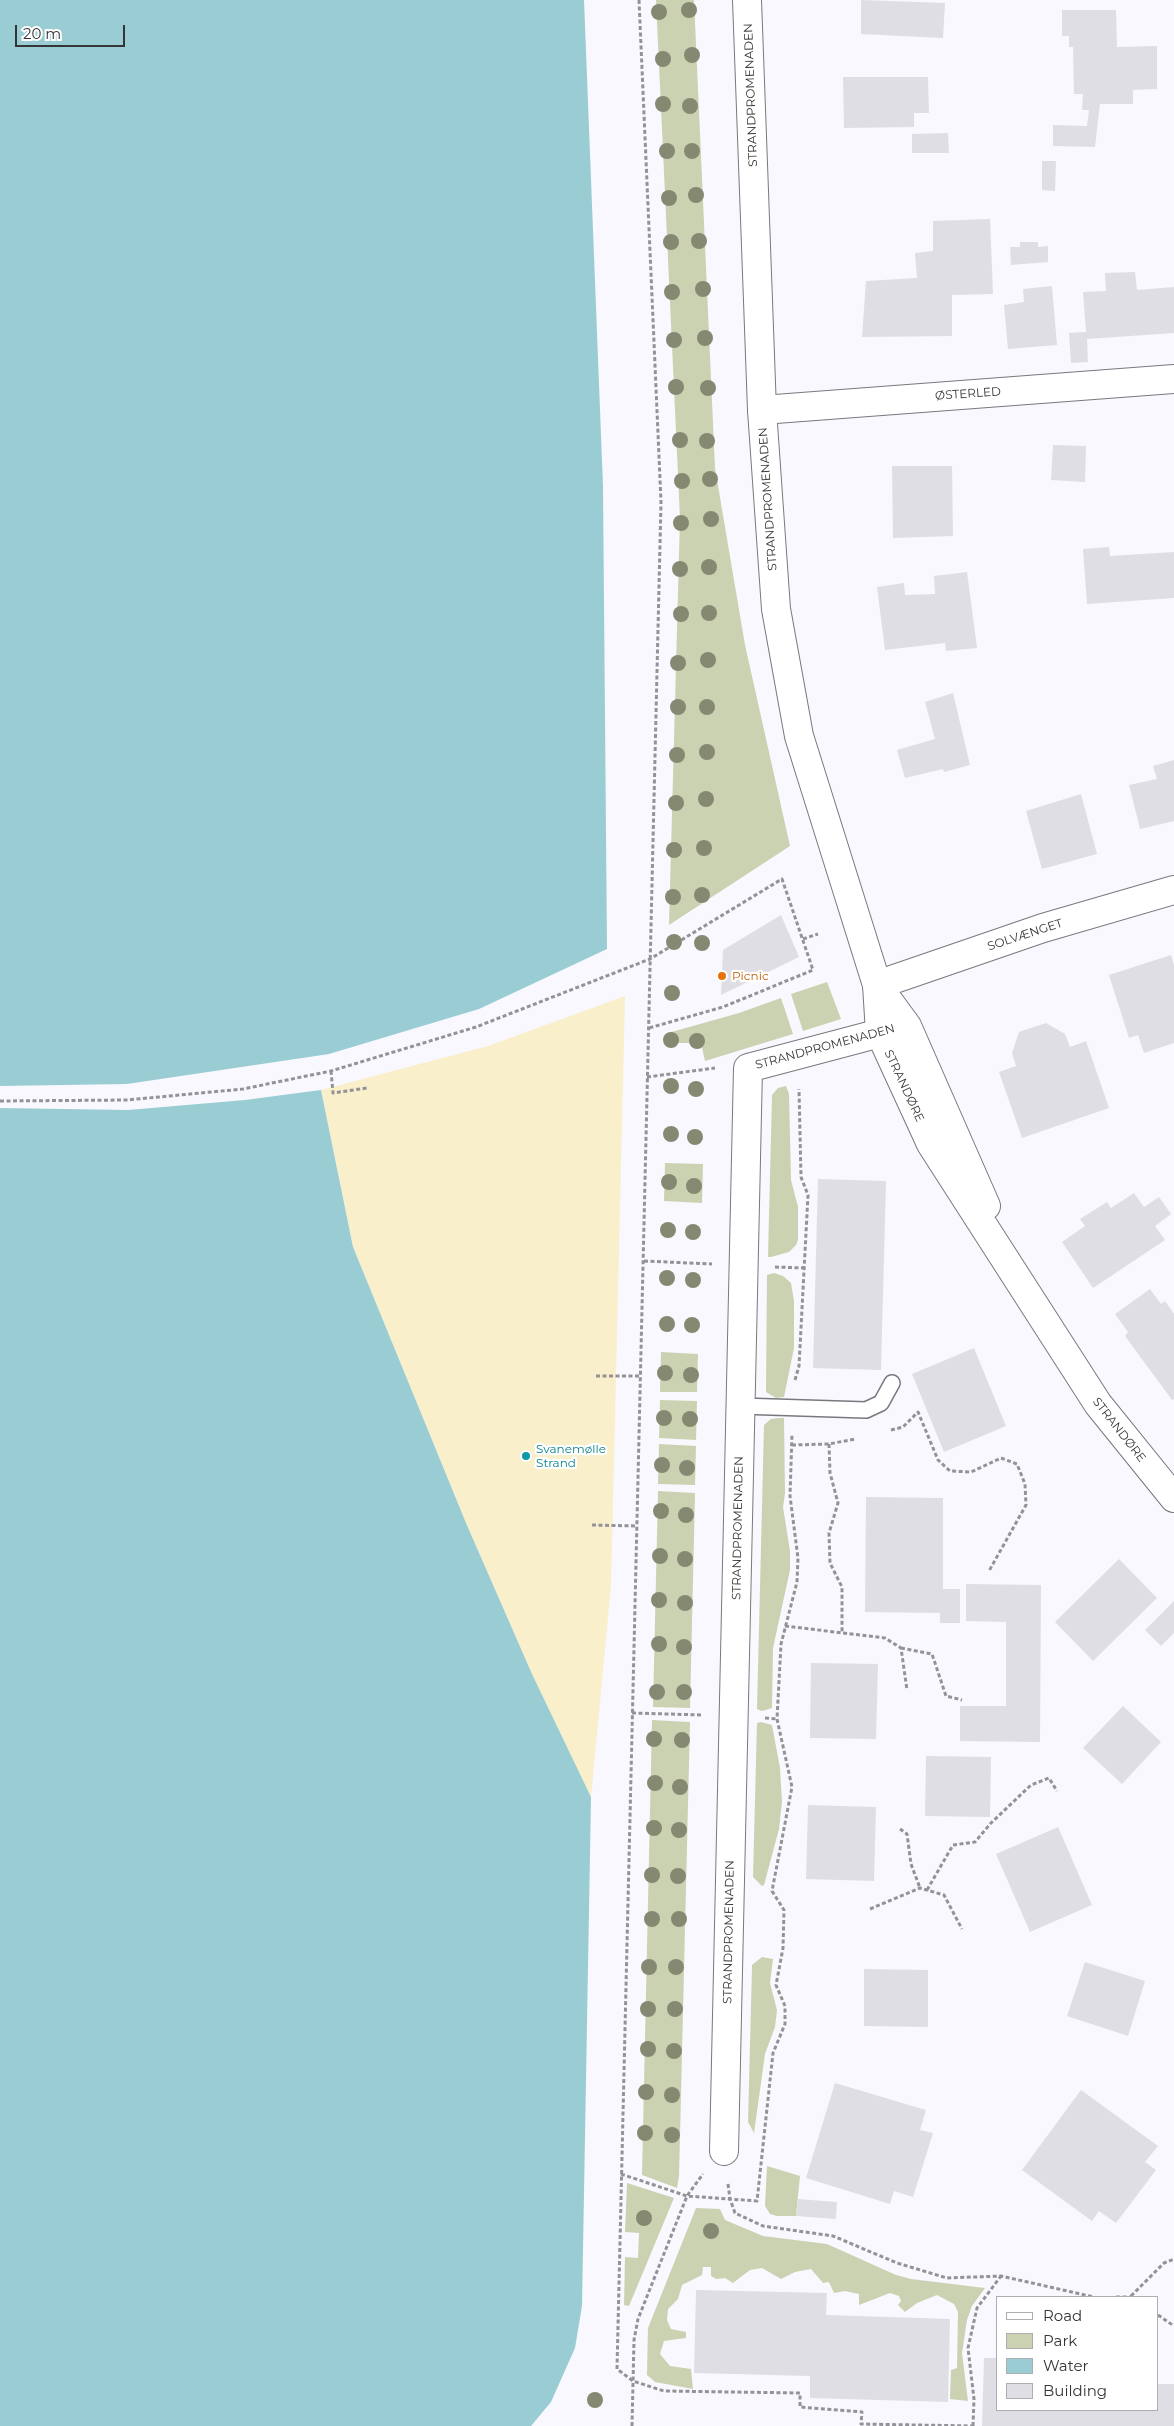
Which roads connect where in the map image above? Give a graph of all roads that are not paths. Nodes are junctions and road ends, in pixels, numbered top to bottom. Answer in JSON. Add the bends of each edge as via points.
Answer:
{"nodes":[{"id":1,"x":747,"y":0,"type":"edge"},
{"id":2,"x":1174,"y":379,"type":"edge"},
{"id":3,"x":762,"y":410,"type":"junction"},
{"id":4,"x":1174,"y":890,"type":"edge"},
{"id":5,"x":877,"y":985,"type":"junction"},
{"id":6,"x":907,"y":1026,"type":"junction"},
{"id":7,"x":880,"y":1033,"type":"junction"},
{"id":8,"x":1019,"y":1283,"type":"junction"},
{"id":9,"x":892,"y":1383,"type":"dead end"},
{"id":10,"x":740,"y":1406,"type":"junction"},
{"id":11,"x":1174,"y":1498,"type":"edge"},
{"id":12,"x":724,"y":2151,"type":"road end"}],
"edges":[{"from":1,"to":3,"type":"street","name":"STRANDPROMENADEN"},
{"from":2,"to":3,"type":"street","name":"ØSTERLED"},
{"from":3,"to":5,"type":"street","name":"STRANDPROMENADEN","via":[[776,610],[799,736]]},
{"from":4,"to":5,"type":"street","name":"SOLVÆNGET","via":[[1043,928]]},
{"from":5,"to":6,"type":"street","name":"STRANDØRE"},
{"from":5,"to":7,"type":"street","name":"STRANDØRE"},
{"from":6,"to":7,"type":"street","name":"STRANDPROMENADEN"},
{"from":6,"to":8,"type":"street","name":"STRANDØRE"},
{"from":7,"to":8,"type":"street","name":"STRANDØRE","via":[[931,1144]]},
{"from":7,"to":10,"type":"street","name":"STRANDPROMENADEN","via":[[748,1068]]},
{"from":8,"to":11,"type":"street","name":"STRANDØRE","via":[[1098,1404]]},
{"from":9,"to":10,"type":"lane","via":[[881,1403],[866,1410]]},
{"from":10,"to":12,"type":"street","name":"STRANDPROMENADEN"}]}
